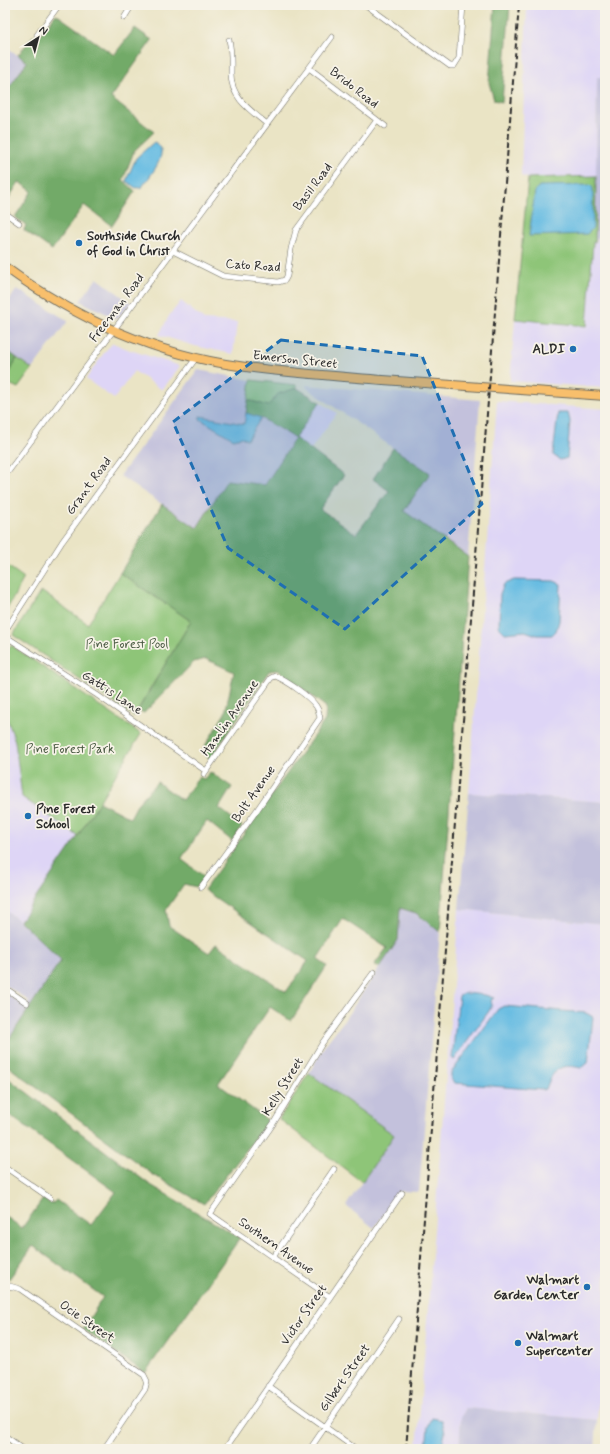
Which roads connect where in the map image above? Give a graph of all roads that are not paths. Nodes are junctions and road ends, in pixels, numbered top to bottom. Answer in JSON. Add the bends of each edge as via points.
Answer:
{"nodes":[{"id":1,"x":59,"y":5,"type":"edge"},
{"id":2,"x":132,"y":5,"type":"edge"},
{"id":3,"x":366,"y":5,"type":"edge"},
{"id":4,"x":463,"y":5,"type":"edge"},
{"id":5,"x":124,"y":18,"type":"dead end"},
{"id":6,"x":37,"y":34,"type":"dead end"},
{"id":7,"x":332,"y":37,"type":"dead end"},
{"id":8,"x":229,"y":40,"type":"dead end"},
{"id":9,"x":309,"y":68,"type":"junction"},
{"id":10,"x":377,"y":120,"type":"junction"},
{"id":11,"x":267,"y":124,"type":"junction"},
{"id":12,"x":385,"y":126,"type":"dead end"},
{"id":13,"x":5,"y":213,"type":"edge"},
{"id":14,"x":19,"y":223,"type":"dead end"},
{"id":15,"x":173,"y":251,"type":"junction"},
{"id":16,"x":5,"y":267,"type":"edge"},
{"id":17,"x":287,"y":276,"type":"joint"},
{"id":18,"x":113,"y":331,"type":"junction"},
{"id":19,"x":196,"y":358,"type":"junction"},
{"id":20,"x":605,"y":396,"type":"edge"},
{"id":21,"x":5,"y":476,"type":"edge"},
{"id":22,"x":5,"y":631,"type":"edge"},
{"id":23,"x":5,"y":636,"type":"edge"},
{"id":24,"x":319,"y":711,"type":"joint"},
{"id":25,"x":205,"y":772,"type":"joint"},
{"id":26,"x":201,"y":887,"type":"dead end"},
{"id":27,"x":374,"y":972,"type":"dead end"},
{"id":28,"x":5,"y":988,"type":"edge"},
{"id":29,"x":27,"y":1003,"type":"dead end"},
{"id":30,"x":5,"y":1167,"type":"edge"},
{"id":31,"x":334,"y":1169,"type":"dead end"},
{"id":32,"x":402,"y":1194,"type":"dead end"},
{"id":33,"x":50,"y":1198,"type":"dead end"},
{"id":34,"x":210,"y":1214,"type":"joint"},
{"id":35,"x":273,"y":1257,"type":"junction"},
{"id":36,"x":5,"y":1289,"type":"edge"},
{"id":37,"x":330,"y":1297,"type":"junction"},
{"id":38,"x":399,"y":1319,"type":"dead end"},
{"id":39,"x":268,"y":1386,"type":"junction"},
{"id":40,"x":325,"y":1427,"type":"junction"},
{"id":41,"x":5,"y":1436,"type":"edge"},
{"id":42,"x":21,"y":1448,"type":"edge"},
{"id":43,"x":104,"y":1449,"type":"edge"},
{"id":44,"x":225,"y":1449,"type":"edge"},
{"id":45,"x":310,"y":1449,"type":"edge"},
{"id":46,"x":356,"y":1449,"type":"edge"}],
"edges":[{"from":1,"to":6,"type":"street"},
{"from":2,"to":5,"type":"street"},
{"from":3,"to":4,"type":"street","via":[[446,65],[454,66],[459,58]]},
{"from":7,"to":9,"type":"street","name":"Freeman Road"},
{"from":8,"to":11,"type":"street","via":[[233,90],[241,102]]},
{"from":9,"to":10,"type":"street","name":"Brido Road"},
{"from":9,"to":11,"type":"street","name":"Freeman Road"},
{"from":10,"to":12,"type":"street","name":"Brido Road"},
{"from":10,"to":17,"type":"street","name":"Basil Road","via":[[296,230]]},
{"from":11,"to":15,"type":"street","name":"Freeman Road"},
{"from":13,"to":14,"type":"street"},
{"from":15,"to":17,"type":"street","name":"Cato Road","via":[[223,276],[278,282],[285,280]]},
{"from":15,"to":18,"type":"street","name":"Freeman Road"},
{"from":16,"to":18,"type":"main road","name":"Emerson Street","via":[[50,298]]},
{"from":18,"to":19,"type":"main road","name":"Emerson Street"},
{"from":18,"to":21,"type":"street","name":"Freeman Road"},
{"from":19,"to":20,"type":"main road","name":"Emerson Street","via":[[298,373]]},
{"from":19,"to":22,"type":"street","name":"Grant Road","via":[[62,542]]},
{"from":23,"to":25,"type":"street","name":"Gattis Lane","via":[[97,695]]},
{"from":24,"to":25,"type":"street","name":"Hamlin Avenue","via":[[282,679],[275,676],[271,678]]},
{"from":24,"to":26,"type":"street","name":"Bolt Avenue","via":[[320,718]]},
{"from":27,"to":34,"type":"street","name":"Kelly Street","via":[[323,1042],[273,1124]]},
{"from":28,"to":29,"type":"street"},
{"from":30,"to":33,"type":"street"},
{"from":31,"to":35,"type":"street"},
{"from":32,"to":37,"type":"street","name":"Victor Street"},
{"from":34,"to":35,"type":"street","name":"Southern Avenue"},
{"from":35,"to":37,"type":"street","name":"Southern Avenue"},
{"from":36,"to":43,"type":"street","name":"Ocie Street","via":[[10,1286],[20,1289],[139,1371],[147,1381],[145,1389]]},
{"from":37,"to":39,"type":"street","name":"Victor Street"},
{"from":38,"to":40,"type":"street","name":"Gilbert Street"},
{"from":39,"to":40,"type":"street"},
{"from":39,"to":44,"type":"street","name":"Victor Street"},
{"from":40,"to":45,"type":"street","name":"Gilbert Street"},
{"from":40,"to":46,"type":"street"},
{"from":41,"to":42,"type":"street"}]}
